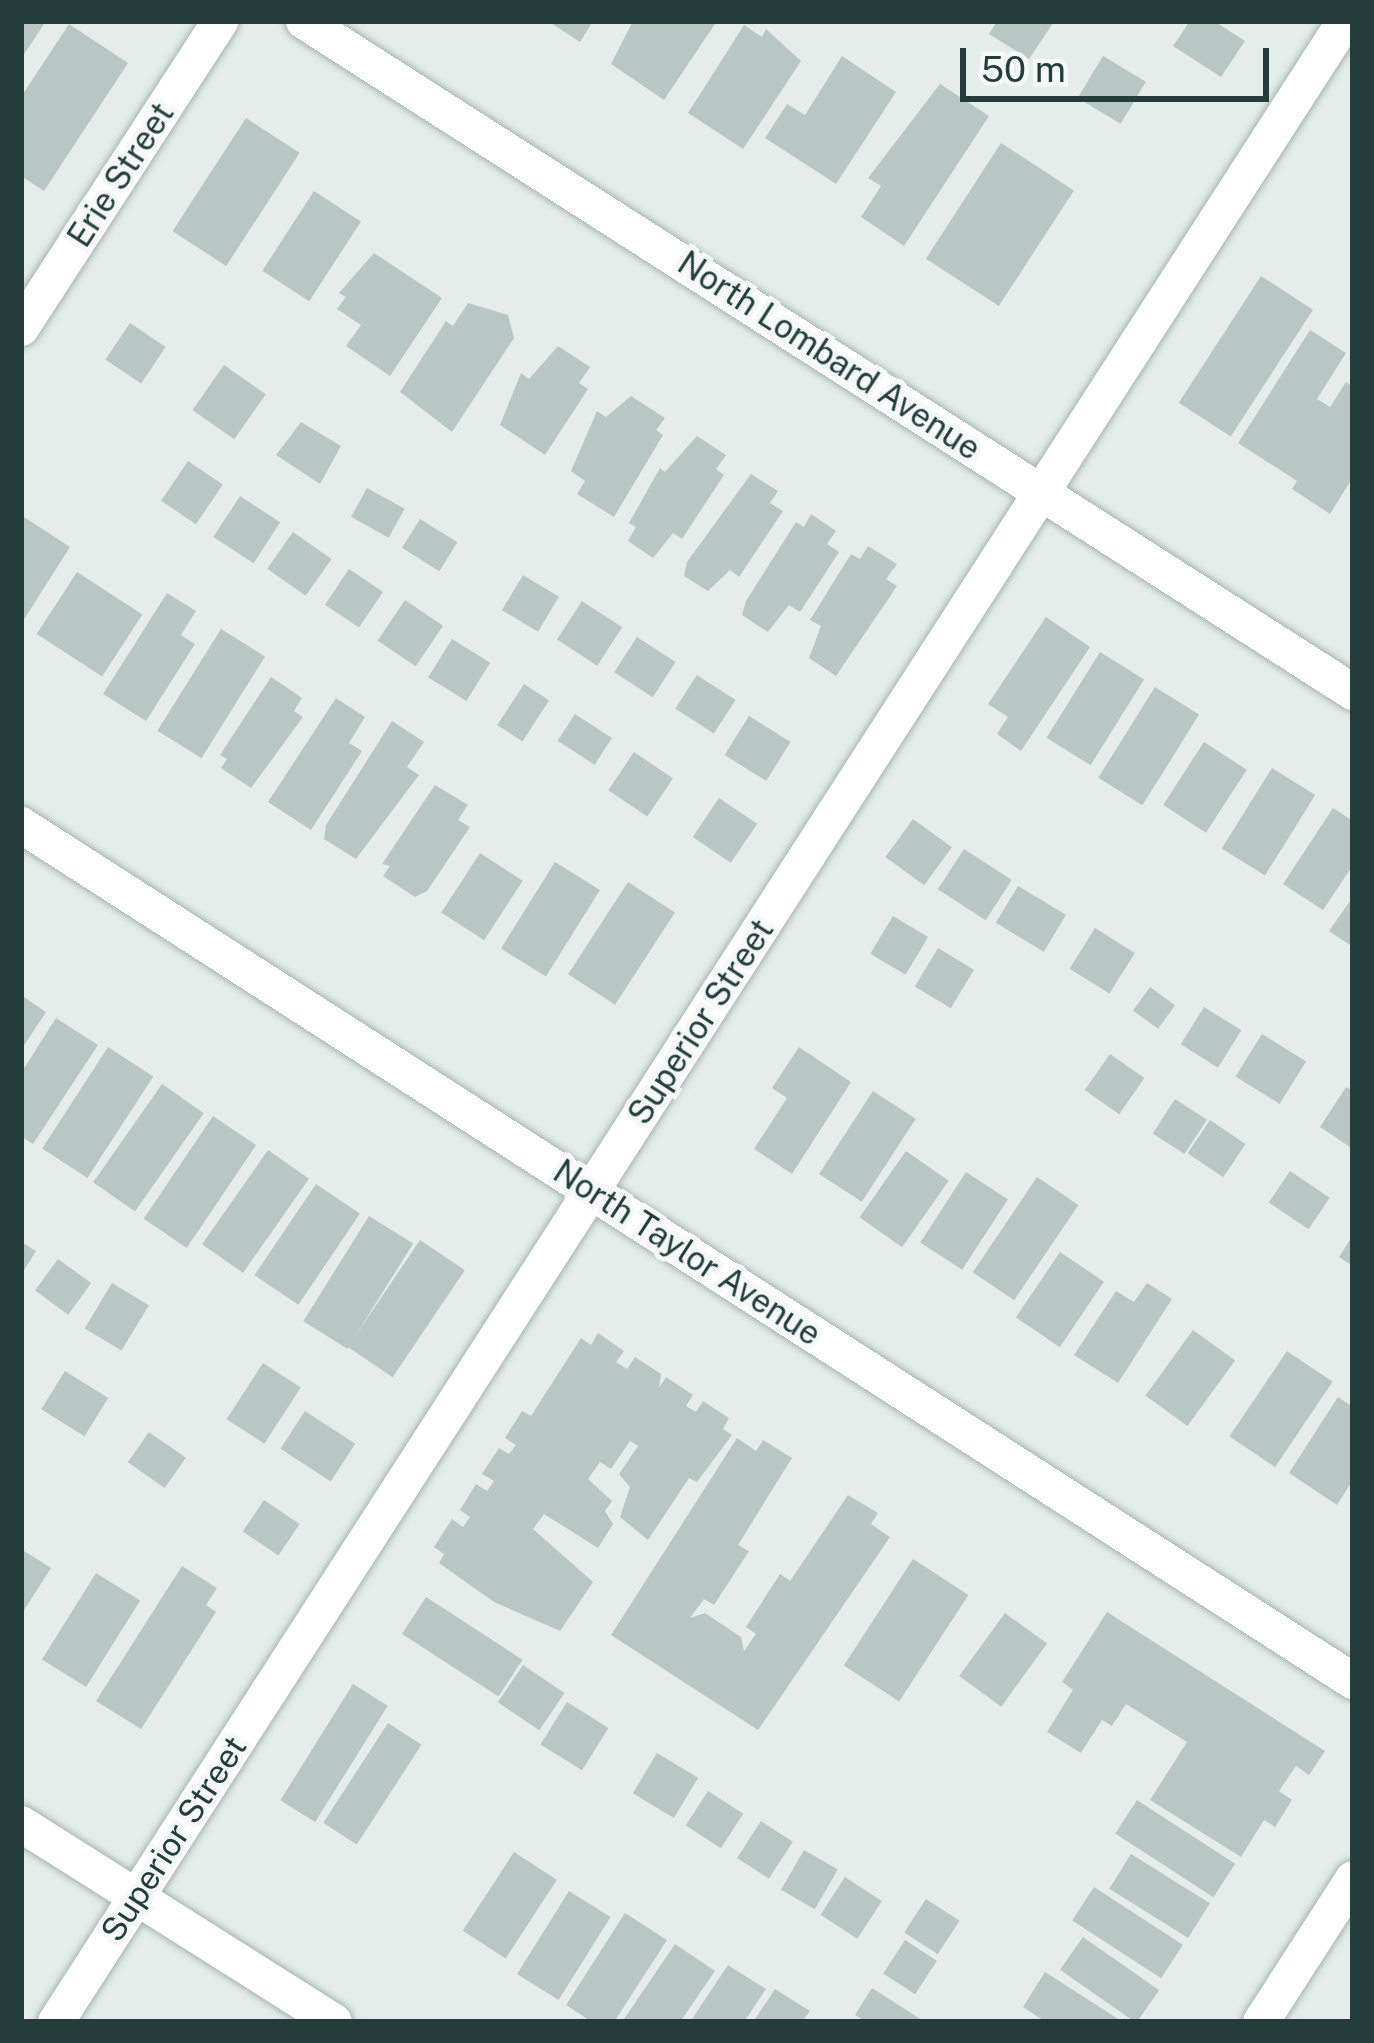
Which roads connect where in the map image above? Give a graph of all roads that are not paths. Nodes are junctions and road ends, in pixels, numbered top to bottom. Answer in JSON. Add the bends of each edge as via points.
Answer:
{"nodes":[{"id":1,"x":220,"y":21,"type":"edge"},
{"id":2,"x":304,"y":21,"type":"edge"},
{"id":3,"x":1345,"y":21,"type":"edge"},
{"id":4,"x":21,"y":328,"type":"edge"},
{"id":5,"x":1042,"y":492,"type":"junction"},
{"id":6,"x":1353,"y":692,"type":"edge"},
{"id":7,"x":21,"y":825,"type":"edge"},
{"id":8,"x":591,"y":1192,"type":"junction"},
{"id":9,"x":1353,"y":1681,"type":"edge"},
{"id":10,"x":21,"y":1823,"type":"edge"},
{"id":11,"x":1353,"y":1879,"type":"edge"},
{"id":12,"x":137,"y":1897,"type":"junction"},
{"id":13,"x":56,"y":2022,"type":"edge"},
{"id":14,"x":334,"y":2022,"type":"edge"},
{"id":15,"x":1261,"y":2022,"type":"edge"}],
"edges":[{"from":1,"to":4,"type":"street","name":"Erie Street"},
{"from":2,"to":5,"type":"street","name":"North Lombard Avenue"},
{"from":3,"to":5,"type":"street","name":"Superior Street"},
{"from":5,"to":6,"type":"street","name":"North Lombard Avenue"},
{"from":5,"to":8,"type":"street","name":"Superior Street"},
{"from":7,"to":8,"type":"street","name":"North Taylor Avenue"},
{"from":8,"to":9,"type":"street","name":"North Taylor Avenue"},
{"from":8,"to":12,"type":"street","name":"Superior Street"},
{"from":10,"to":12,"type":"street"},
{"from":11,"to":15,"type":"street"},
{"from":12,"to":13,"type":"street","name":"Superior Street"},
{"from":12,"to":14,"type":"street"}]}
